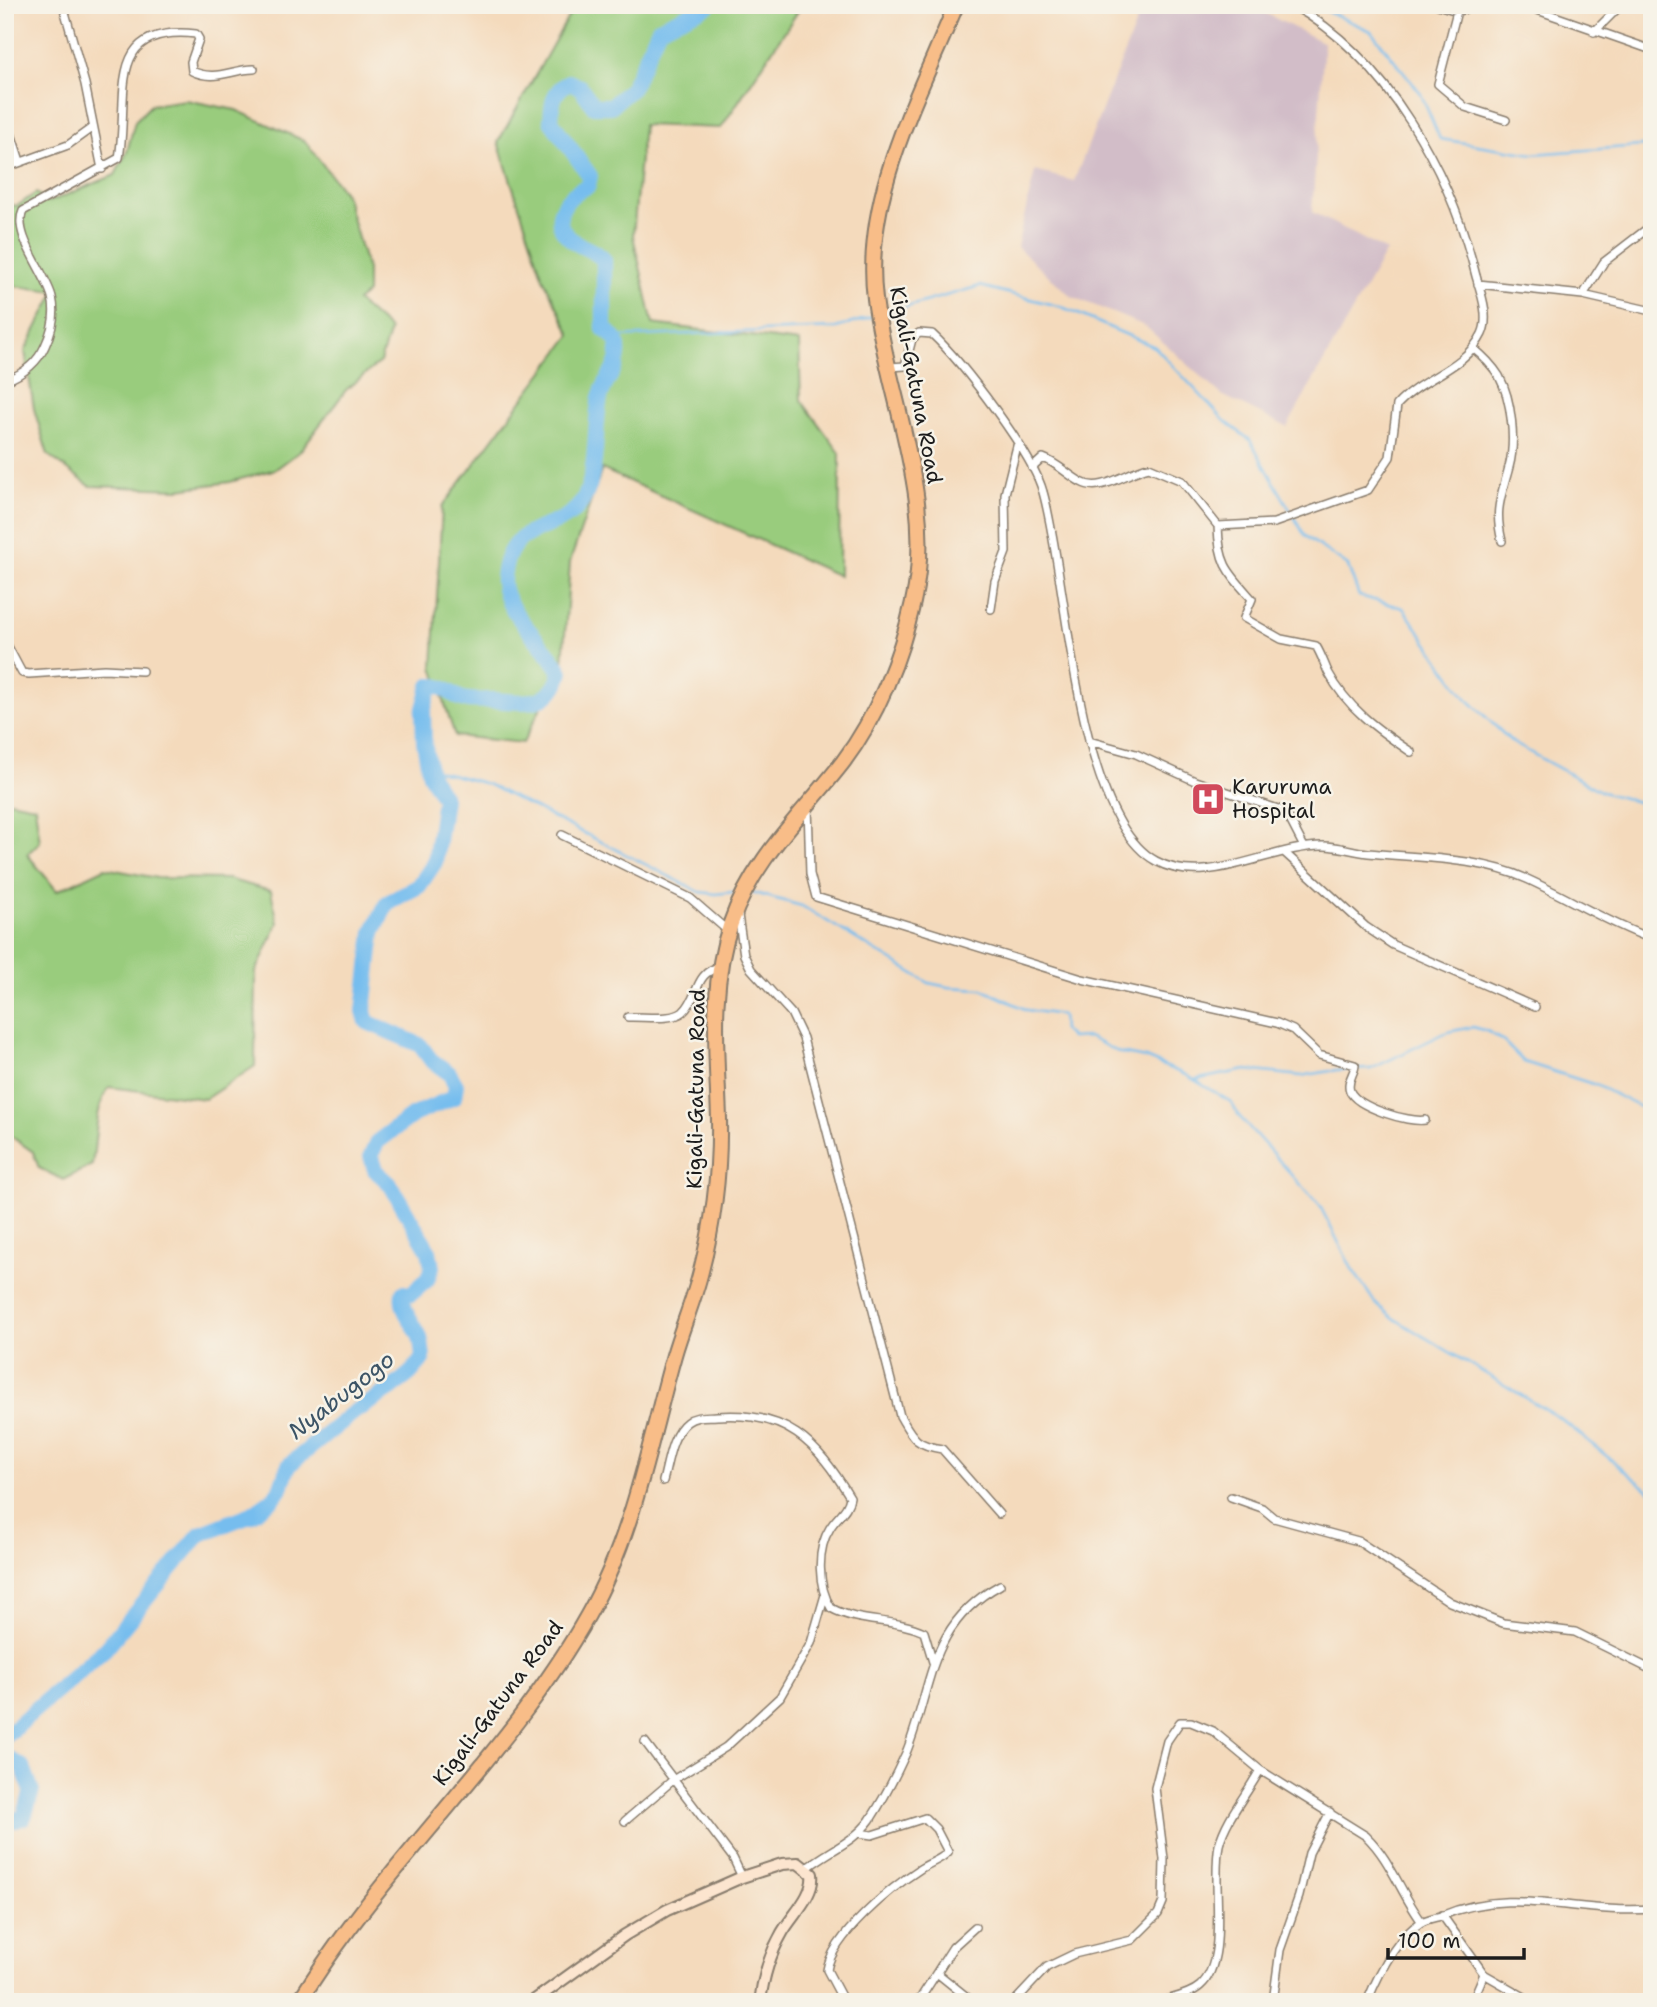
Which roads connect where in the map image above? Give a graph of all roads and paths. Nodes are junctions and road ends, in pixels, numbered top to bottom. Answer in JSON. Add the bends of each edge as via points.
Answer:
{"nodes":[{"id":1,"x":63,"y":5,"type":"edge"},
{"id":2,"x":956,"y":5,"type":"edge"},
{"id":3,"x":1292,"y":5,"type":"edge"},
{"id":4,"x":1438,"y":5,"type":"edge"},
{"id":5,"x":1486,"y":5,"type":"edge"},
{"id":6,"x":1523,"y":5,"type":"edge"},
{"id":7,"x":1621,"y":5,"type":"edge"},
{"id":8,"x":1457,"y":11,"type":"junction"},
{"id":9,"x":1594,"y":32,"type":"junction"},
{"id":10,"x":1652,"y":50,"type":"edge"},
{"id":11,"x":254,"y":69,"type":"dead end"},
{"id":12,"x":5,"y":114,"type":"edge"},
{"id":13,"x":1506,"y":120,"type":"dead end"},
{"id":14,"x":93,"y":127,"type":"junction"},
{"id":15,"x":20,"y":161,"type":"junction"},
{"id":16,"x":5,"y":168,"type":"edge"},
{"id":17,"x":103,"y":169,"type":"junction"},
{"id":18,"x":1652,"y":225,"type":"edge"},
{"id":19,"x":1478,"y":285,"type":"junction"},
{"id":20,"x":1583,"y":295,"type":"junction"},
{"id":21,"x":1652,"y":311,"type":"edge"},
{"id":22,"x":1474,"y":348,"type":"junction"},
{"id":23,"x":890,"y":367,"type":"junction"},
{"id":24,"x":5,"y":381,"type":"edge"},
{"id":25,"x":1018,"y":441,"type":"junction"},
{"id":26,"x":1032,"y":468,"type":"junction"},
{"id":27,"x":1218,"y":526,"type":"junction"},
{"id":28,"x":1502,"y":541,"type":"dead end"},
{"id":29,"x":990,"y":609,"type":"dead end"},
{"id":30,"x":5,"y":641,"type":"edge"},
{"id":31,"x":142,"y":671,"type":"dead end"},
{"id":32,"x":1089,"y":741,"type":"junction"},
{"id":33,"x":1411,"y":752,"type":"dead end"},
{"id":34,"x":808,"y":804,"type":"junction"},
{"id":35,"x":562,"y":835,"type":"dead end"},
{"id":36,"x":1304,"y":847,"type":"junction"},
{"id":37,"x":1285,"y":853,"type":"junction"},
{"id":38,"x":737,"y":907,"type":"junction"},
{"id":39,"x":728,"y":932,"type":"junction"},
{"id":40,"x":1652,"y":939,"type":"edge"},
{"id":41,"x":720,"y":967,"type":"junction"},
{"id":42,"x":1535,"y":1007,"type":"dead end"},
{"id":43,"x":628,"y":1017,"type":"dead end"},
{"id":44,"x":1425,"y":1120,"type":"dead end"},
{"id":45,"x":663,"y":1481,"type":"dead end"},
{"id":46,"x":1231,"y":1497,"type":"dead end"},
{"id":47,"x":999,"y":1514,"type":"dead end"},
{"id":48,"x":1000,"y":1585,"type":"dead end"},
{"id":49,"x":825,"y":1594,"type":"junction"},
{"id":50,"x":933,"y":1662,"type":"junction"},
{"id":51,"x":1652,"y":1670,"type":"edge"},
{"id":52,"x":645,"y":1742,"type":"dead end"},
{"id":53,"x":1260,"y":1770,"type":"junction"},
{"id":54,"x":673,"y":1780,"type":"junction"},
{"id":55,"x":1330,"y":1812,"type":"junction"},
{"id":56,"x":625,"y":1821,"type":"dead end"},
{"id":57,"x":859,"y":1833,"type":"junction"},
{"id":58,"x":807,"y":1868,"type":"junction"},
{"id":59,"x":743,"y":1877,"type":"junction"},
{"id":60,"x":1652,"y":1909,"type":"edge"},
{"id":61,"x":1442,"y":1915,"type":"junction"},
{"id":62,"x":1422,"y":1922,"type":"junction"},
{"id":63,"x":975,"y":1927,"type":"dead end"},
{"id":64,"x":937,"y":1973,"type":"junction"},
{"id":65,"x":1484,"y":1974,"type":"junction"},
{"id":66,"x":299,"y":2002,"type":"edge"},
{"id":67,"x":532,"y":2002,"type":"edge"},
{"id":68,"x":760,"y":2002,"type":"edge"},
{"id":69,"x":844,"y":2002,"type":"edge"},
{"id":70,"x":918,"y":2002,"type":"edge"},
{"id":71,"x":973,"y":2002,"type":"edge"},
{"id":72,"x":1014,"y":2002,"type":"edge"},
{"id":73,"x":1160,"y":2002,"type":"edge"},
{"id":74,"x":1273,"y":2002,"type":"edge"},
{"id":75,"x":1367,"y":2002,"type":"edge"},
{"id":76,"x":1472,"y":2002,"type":"edge"},
{"id":77,"x":1533,"y":2002,"type":"edge"}],
"edges":[{"from":1,"to":14,"type":"street"},
{"from":2,"to":23,"type":"highway","name":"Kigali-Gatuna Road","via":[[903,133],[879,218],[875,299]]},
{"from":3,"to":19,"type":"street","via":[[1342,39],[1390,92],[1448,186],[1465,228]]},
{"from":4,"to":8,"type":"street"},
{"from":5,"to":8,"type":"street"},
{"from":6,"to":9,"type":"street"},
{"from":7,"to":9,"type":"street"},
{"from":8,"to":13,"type":"street","via":[[1438,83],[1465,107]]},
{"from":9,"to":10,"type":"street"},
{"from":11,"to":17,"type":"street","via":[[216,77],[192,71],[199,39],[196,34],[156,35],[139,42],[125,73],[119,158]]},
{"from":12,"to":15,"type":"street"},
{"from":14,"to":15,"type":"street","via":[[68,145]]},
{"from":14,"to":17,"type":"street"},
{"from":15,"to":16,"type":"street"},
{"from":17,"to":24,"type":"street","via":[[23,211],[22,231],[53,299],[52,327],[42,353],[29,369]]},
{"from":18,"to":20,"type":"street","via":[[1604,262]]},
{"from":19,"to":20,"type":"street"},
{"from":19,"to":22,"type":"street","via":[[1485,321]]},
{"from":20,"to":21,"type":"street"},
{"from":22,"to":27,"type":"street","via":[[1397,405],[1390,457],[1368,490],[1274,523]]},
{"from":22,"to":28,"type":"street","via":[[1499,378],[1508,404],[1512,448],[1498,500]]},
{"from":23,"to":25,"type":"street","via":[[905,366],[912,339],[919,333],[932,334]]},
{"from":23,"to":34,"type":"highway","name":"Kigali-Gatuna Road","via":[[917,501],[915,597],[886,684],[858,740]]},
{"from":25,"to":26,"type":"street"},
{"from":25,"to":29,"type":"street","via":[[1005,494],[1006,552]]},
{"from":26,"to":27,"type":"street","via":[[1043,457],[1093,486],[1149,467],[1166,472],[1196,495]]},
{"from":26,"to":32,"type":"street","via":[[1043,489]]},
{"from":27,"to":33,"type":"street","via":[[1220,557],[1226,570],[1252,599],[1244,618],[1281,639],[1316,646],[1355,709]]},
{"from":30,"to":31,"type":"street","via":[[22,673]]},
{"from":32,"to":36,"type":"street","via":[[1136,754],[1278,809],[1289,818]]},
{"from":32,"to":37,"type":"street","via":[[1116,818],[1128,838],[1158,863],[1203,869]]},
{"from":34,"to":38,"type":"highway","name":"Kigali-Gatuna Road","via":[[754,872]]},
{"from":34,"to":44,"type":"street","via":[[810,874],[816,897],[1082,979],[1286,1026],[1319,1055],[1355,1065],[1350,1091],[1362,1103],[1411,1122]]},
{"from":35,"to":39,"type":"street","via":[[690,898]]},
{"from":36,"to":37,"type":"street"},
{"from":36,"to":40,"type":"street","via":[[1432,856],[1508,873]]},
{"from":37,"to":42,"type":"street","via":[[1366,927],[1393,945]]},
{"from":38,"to":39,"type":"highway","name":"Kigali-Gatuna Road"},
{"from":38,"to":47,"type":"street","via":[[744,955],[792,1013],[803,1038],[900,1416],[916,1442],[942,1449]]},
{"from":39,"to":41,"type":"highway","name":"Kigali-Gatuna Road"},
{"from":41,"to":43,"type":"street","via":[[703,975],[683,1012]]},
{"from":41,"to":66,"type":"highway","name":"Kigali-Gatuna Road","via":[[714,1036],[719,1121],[716,1204],[700,1278],[622,1543],[587,1617],[553,1672],[357,1913]]},
{"from":45,"to":49,"type":"street","via":[[677,1434],[687,1422],[702,1415],[729,1415],[781,1423],[812,1447],[850,1497],[849,1506],[829,1530],[821,1556]]},
{"from":46,"to":51,"type":"street","via":[[1262,1507],[1293,1525],[1358,1541],[1450,1602],[1503,1623],[1574,1632]]},
{"from":48,"to":50,"type":"street","via":[[961,1617]]},
{"from":49,"to":50,"type":"street","via":[[831,1608],[845,1615],[924,1632]]},
{"from":49,"to":54,"type":"street","via":[[806,1654],[780,1697],[726,1747]]},
{"from":50,"to":57,"type":"street","via":[[905,1755]]},
{"from":52,"to":54,"type":"street"},
{"from":53,"to":55,"type":"street"},
{"from":53,"to":72,"type":"street","via":[[1213,1731],[1191,1722],[1176,1725],[1155,1788],[1164,1859],[1163,1902],[1158,1914],[1132,1940],[1074,1954],[1047,1967]]},
{"from":53,"to":73,"type":"street","via":[[1220,1844],[1215,1885],[1217,1945],[1209,1971],[1200,1987]]},
{"from":54,"to":56,"type":"street"},
{"from":54,"to":59,"type":"street"},
{"from":55,"to":62,"type":"street","via":[[1379,1849]]},
{"from":55,"to":74,"type":"street","via":[[1309,1853],[1280,1950]]},
{"from":57,"to":58,"type":"street"},
{"from":57,"to":69,"type":"street","via":[[872,1835],[925,1818],[948,1852],[888,1894],[850,1929],[827,1970]]},
{"from":58,"to":59,"type":"main road","via":[[798,1863],[782,1864]]},
{"from":58,"to":68,"type":"main road","via":[[812,1888],[775,1948]]},
{"from":59,"to":67,"type":"main road","via":[[667,1909]]},
{"from":60,"to":61,"type":"street","via":[[1513,1900]]},
{"from":61,"to":62,"type":"street"},
{"from":61,"to":65,"type":"street"},
{"from":62,"to":75,"type":"street","via":[[1394,1952]]},
{"from":63,"to":64,"type":"street"},
{"from":64,"to":70,"type":"street"},
{"from":64,"to":71,"type":"street"},
{"from":65,"to":76,"type":"street"},
{"from":65,"to":77,"type":"street"}]}
